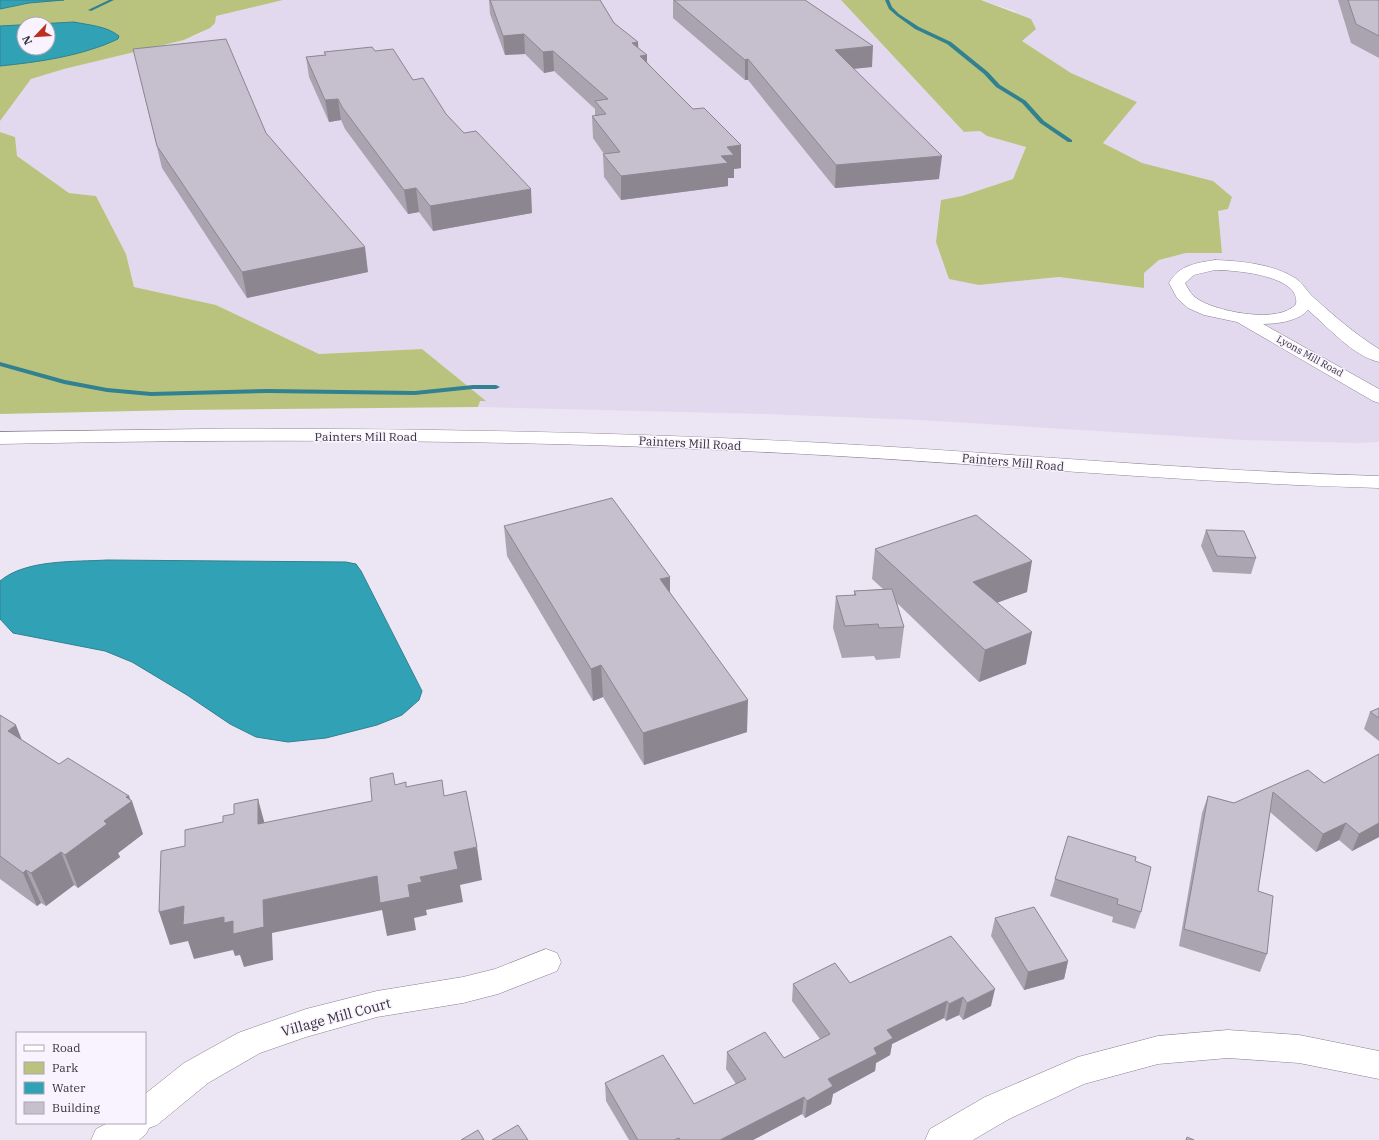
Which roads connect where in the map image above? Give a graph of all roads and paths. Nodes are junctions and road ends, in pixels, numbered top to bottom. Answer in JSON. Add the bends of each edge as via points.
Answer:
{"nodes":[{"id":1,"x":1304,"y":297,"type":"junction"},
{"id":2,"x":1239,"y":318,"type":"junction"},
{"id":3,"x":1379,"y":357,"type":"edge"},
{"id":4,"x":1379,"y":397,"type":"edge"},
{"id":5,"x":0,"y":438,"type":"edge"},
{"id":6,"x":1379,"y":482,"type":"edge"},
{"id":7,"x":546,"y":962,"type":"dead end"},
{"id":8,"x":1379,"y":1065,"type":"edge"},
{"id":9,"x":146,"y":1113,"type":"edge"},
{"id":10,"x":133,"y":1124,"type":"edge"},
{"id":11,"x":108,"y":1140,"type":"edge"},
{"id":12,"x":942,"y":1140,"type":"edge"}],
"edges":[{"from":1,"to":2,"type":"main road","name":"Lyons Mill Road","via":[[1304,305],[1292,314],[1268,319]]},
{"from":1,"to":2,"type":"main road","name":"Lyons Mill Road","via":[[1297,288],[1284,279],[1250,268],[1206,266],[1189,270],[1179,277],[1178,289],[1188,300],[1209,310]]},
{"from":1,"to":3,"type":"main road","name":"Lyons Mill Road","via":[[1352,340]]},
{"from":2,"to":4,"type":"main road","name":"Lyons Mill Road"},
{"from":5,"to":6,"type":"main road","name":"Painters Mill Road","via":[[185,434],[495,436],[638,440],[824,449],[1218,476]]},
{"from":7,"to":9,"type":"main road","name":"Village Mill Court","via":[[498,981],[463,990],[377,1004],[249,1042],[196,1072]]},
{"from":8,"to":12,"type":"main road","via":[[1299,1049],[1228,1044],[1158,1050],[1078,1071],[996,1108]]},
{"from":10,"to":11,"type":"main road"}]}
